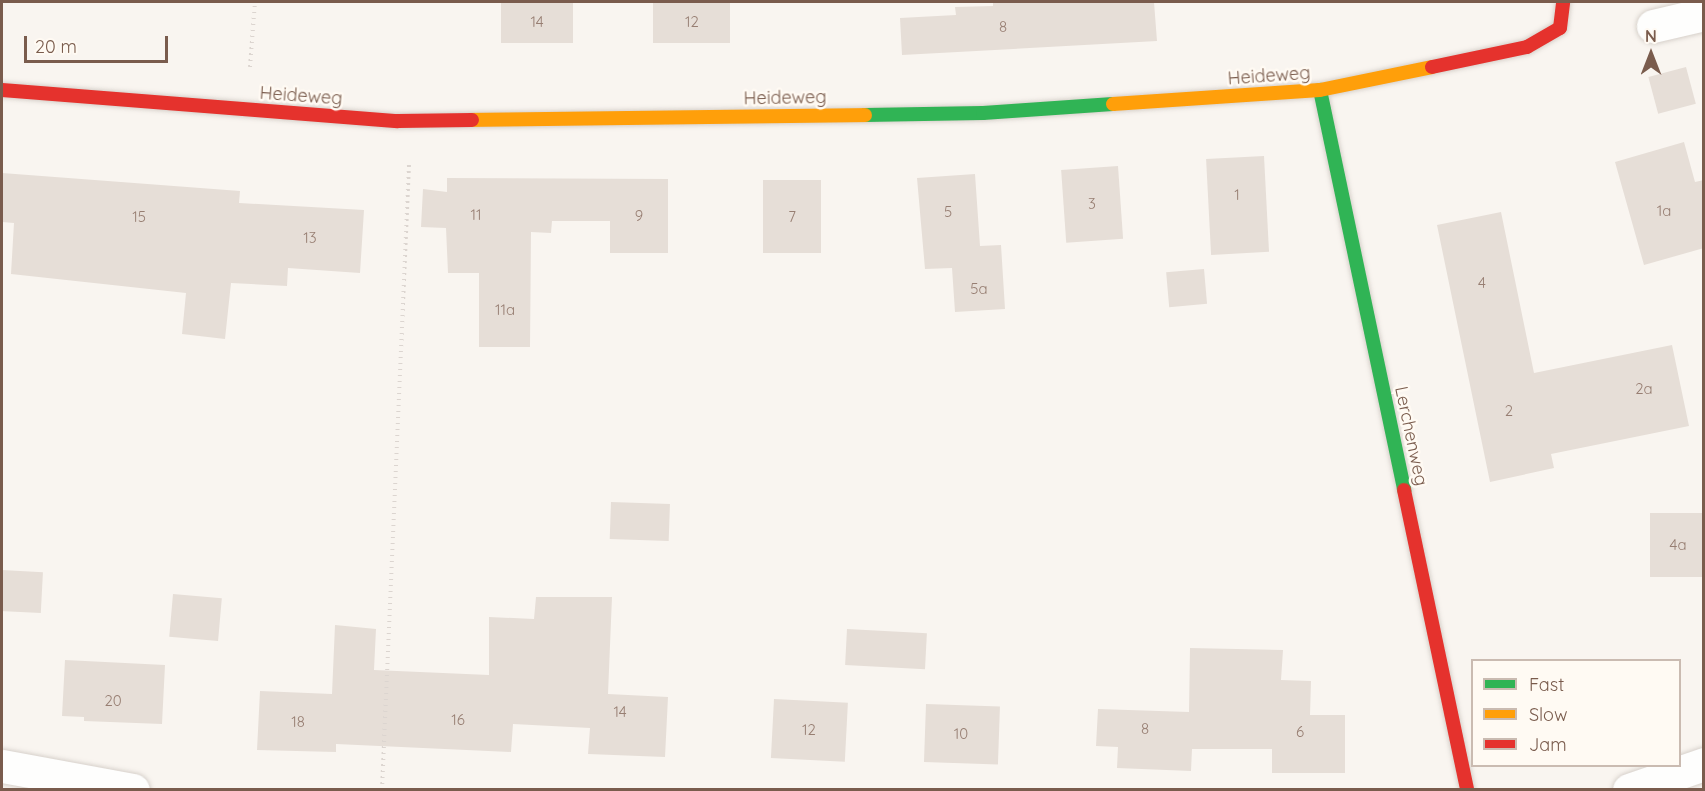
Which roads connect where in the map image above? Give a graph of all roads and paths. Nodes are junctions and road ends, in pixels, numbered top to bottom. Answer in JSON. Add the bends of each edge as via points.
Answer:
{"nodes":[{"id":1,"x":255,"y":2,"type":"edge"},
{"id":2,"x":1563,"y":2,"type":"edge"},
{"id":3,"x":1704,"y":14,"type":"edge"},
{"id":4,"x":1653,"y":26,"type":"dead end"},
{"id":5,"x":2,"y":90,"type":"edge"},
{"id":6,"x":1320,"y":90,"type":"junction"},
{"id":7,"x":247,"y":110,"type":"junction"},
{"id":8,"x":411,"y":121,"type":"junction"},
{"id":9,"x":1704,"y":764,"type":"edge"},
{"id":10,"x":2,"y":766,"type":"edge"},
{"id":11,"x":133,"y":789,"type":"edge"},
{"id":12,"x":382,"y":789,"type":"edge"},
{"id":13,"x":1467,"y":789,"type":"edge"},
{"id":14,"x":1629,"y":789,"type":"edge"}],
"edges":[{"from":1,"to":7,"type":"path"},
{"from":2,"to":6,"type":"street","name":"Heideweg","via":[[1560,28],[1527,46]]},
{"from":3,"to":4,"type":"street"},
{"from":5,"to":7,"type":"street","name":"Heideweg"},
{"from":6,"to":8,"type":"street","name":"Heideweg","via":[[983,113]]},
{"from":6,"to":13,"type":"street","name":"Lerchenweg"},
{"from":7,"to":8,"type":"street","name":"Heideweg"},
{"from":8,"to":12,"type":"path"},
{"from":9,"to":14,"type":"street"},
{"from":10,"to":11,"type":"street"}]}
